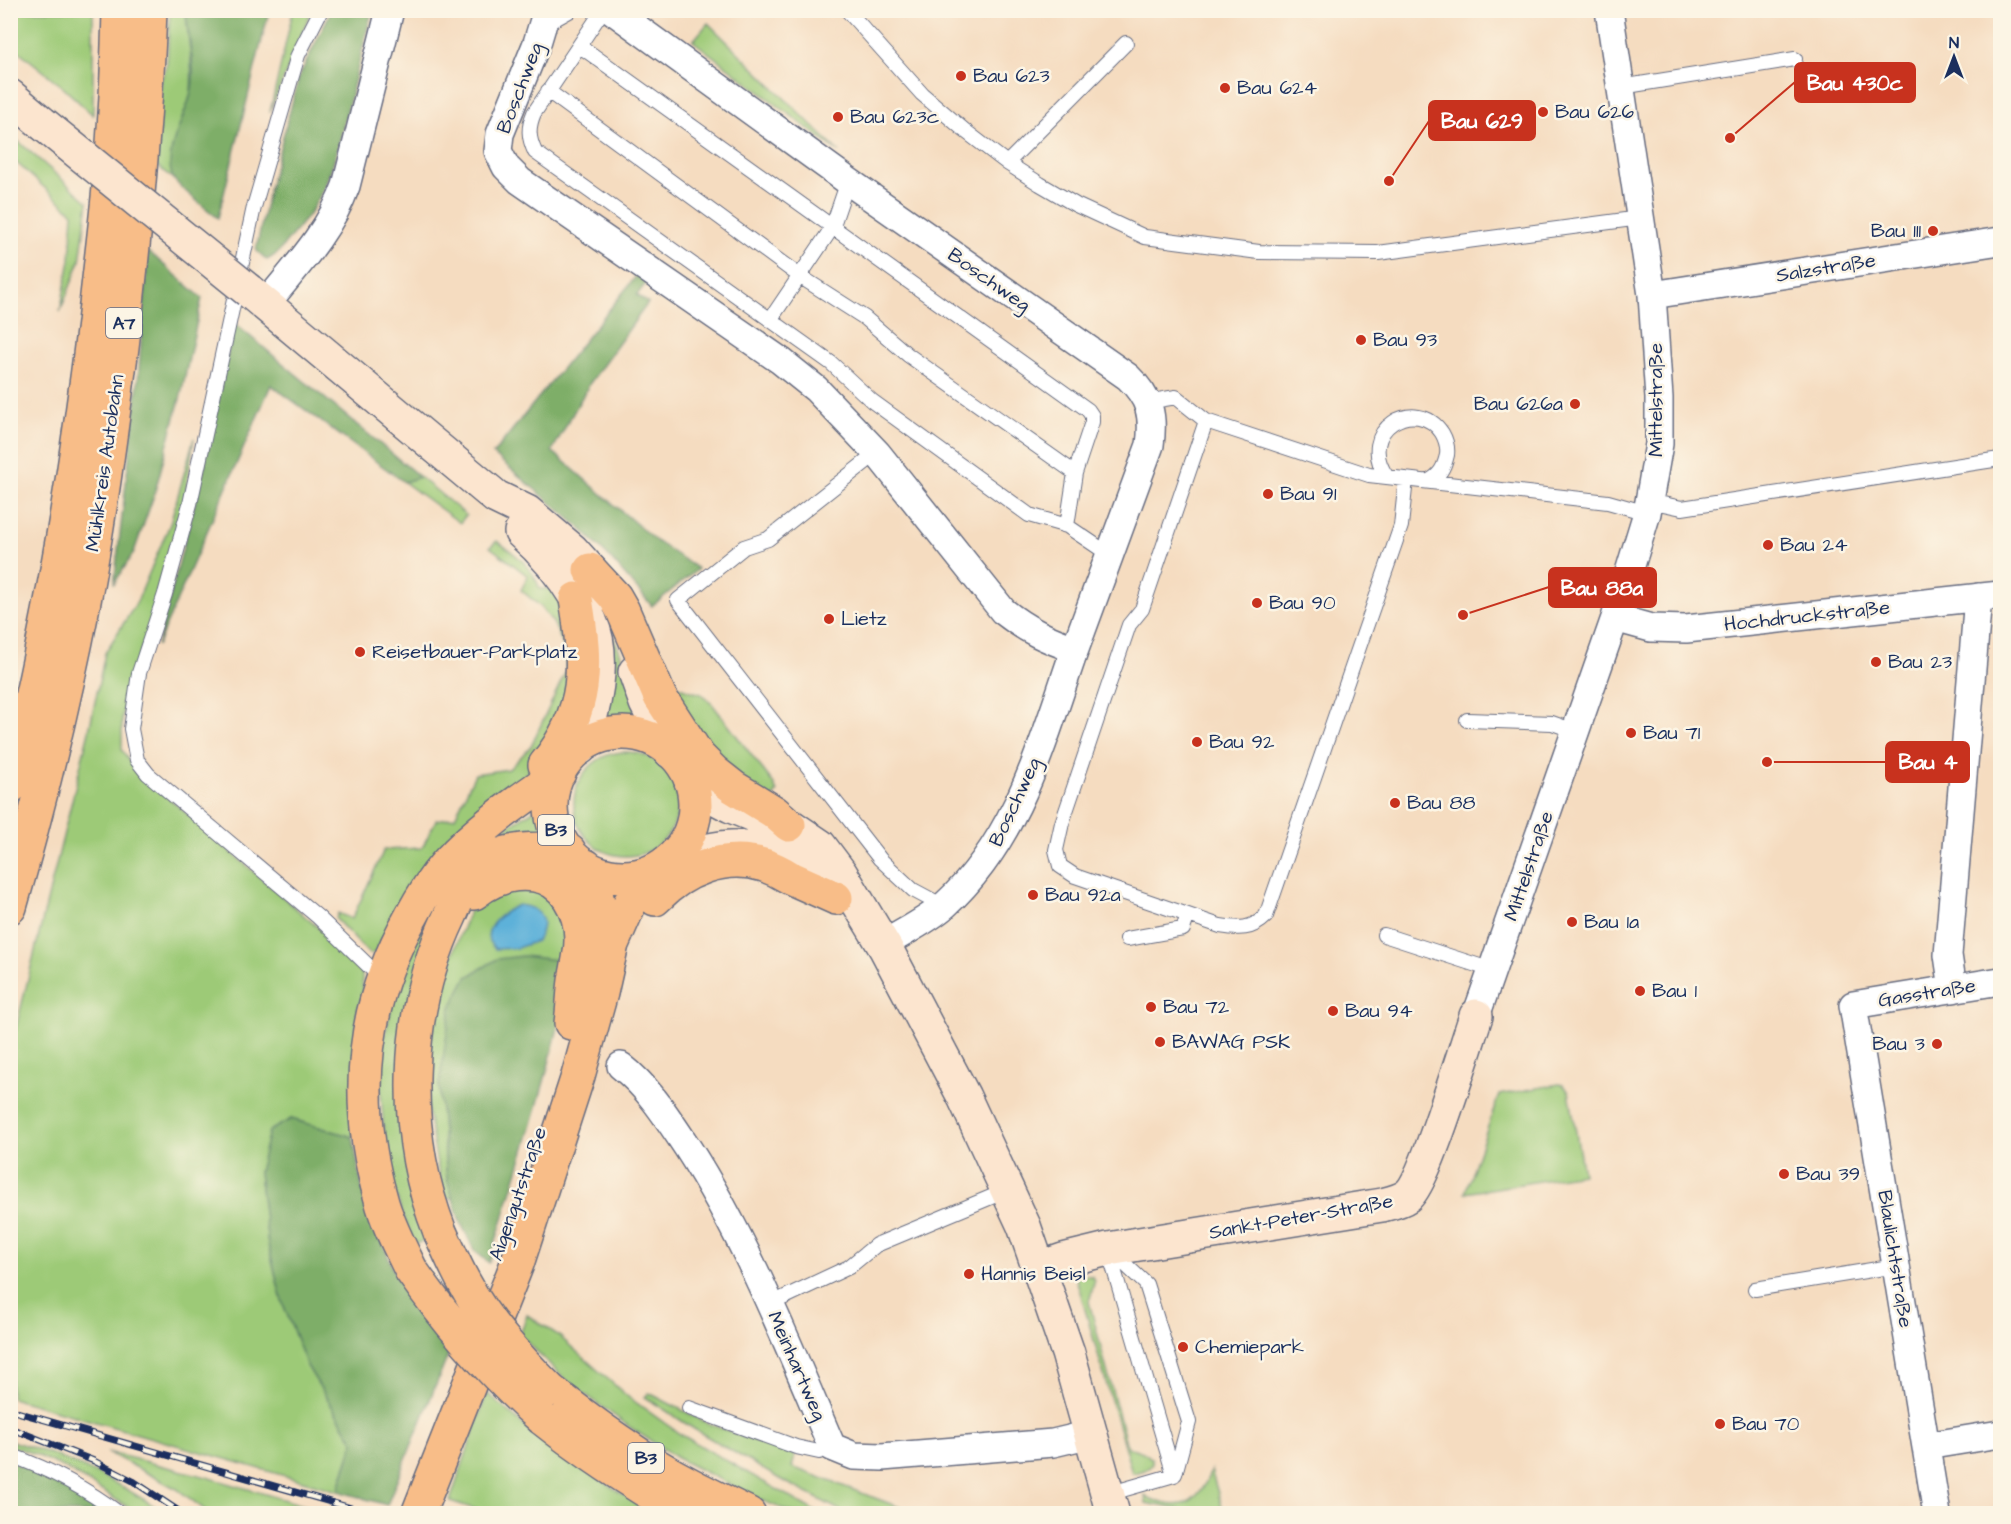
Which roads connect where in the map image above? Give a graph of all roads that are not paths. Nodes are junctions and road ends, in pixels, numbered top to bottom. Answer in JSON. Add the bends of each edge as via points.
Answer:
{"nodes":[{"id":1,"x":119,"y":10,"type":"edge"},
{"id":2,"x":150,"y":10,"type":"edge"},
{"id":3,"x":321,"y":10,"type":"edge"},
{"id":4,"x":390,"y":10,"type":"edge"},
{"id":5,"x":571,"y":10,"type":"edge"},
{"id":6,"x":603,"y":10,"type":"edge"},
{"id":7,"x":612,"y":10,"type":"edge"},
{"id":8,"x":847,"y":10,"type":"edge"},
{"id":9,"x":1609,"y":10,"type":"edge"},
{"id":10,"x":545,"y":18,"type":"edge"},
{"id":11,"x":1126,"y":43,"type":"dead end"},
{"id":12,"x":580,"y":46,"type":"junction"},
{"id":13,"x":1795,"y":58,"type":"dead end"},
{"id":14,"x":1621,"y":87,"type":"junction"},
{"id":15,"x":548,"y":91,"type":"junction"},
{"id":16,"x":10,"y":96,"type":"edge"},
{"id":17,"x":1007,"y":163,"type":"junction"},
{"id":18,"x":848,"y":181,"type":"junction"},
{"id":19,"x":1640,"y":218,"type":"junction"},
{"id":20,"x":832,"y":228,"type":"junction"},
{"id":21,"x":2001,"y":240,"type":"edge"},
{"id":22,"x":801,"y":277,"type":"junction"},
{"id":23,"x":1652,"y":296,"type":"junction"},
{"id":24,"x":257,"y":298,"type":"junction"},
{"id":25,"x":770,"y":320,"type":"junction"},
{"id":26,"x":1147,"y":402,"type":"junction"},
{"id":27,"x":1206,"y":421,"type":"junction"},
{"id":28,"x":877,"y":453,"type":"junction"},
{"id":29,"x":2001,"y":459,"type":"edge"},
{"id":30,"x":1075,"y":473,"type":"junction"},
{"id":31,"x":1388,"y":477,"type":"junction"},
{"id":32,"x":1406,"y":479,"type":"junction"},
{"id":33,"x":1429,"y":481,"type":"junction"},
{"id":34,"x":496,"y":497,"type":"junction"},
{"id":35,"x":1648,"y":507,"type":"junction"},
{"id":36,"x":1067,"y":526,"type":"junction"},
{"id":37,"x":1110,"y":555,"type":"junction"},
{"id":38,"x":590,"y":570,"type":"junction"},
{"id":39,"x":1989,"y":596,"type":"edge"},
{"id":40,"x":576,"y":599,"type":"junction"},
{"id":41,"x":1615,"y":618,"type":"junction"},
{"id":42,"x":42,"y":648,"type":"junction"},
{"id":43,"x":1075,"y":649,"type":"junction"},
{"id":44,"x":10,"y":707,"type":"edge"},
{"id":45,"x":1467,"y":720,"type":"dead end"},
{"id":46,"x":1575,"y":731,"type":"junction"},
{"id":47,"x":580,"y":748,"type":"junction"},
{"id":48,"x":671,"y":752,"type":"junction"},
{"id":49,"x":554,"y":767,"type":"junction"},
{"id":50,"x":691,"y":781,"type":"junction"},
{"id":51,"x":10,"y":787,"type":"edge"},
{"id":52,"x":789,"y":825,"type":"junction"},
{"id":53,"x":577,"y":859,"type":"junction"},
{"id":54,"x":659,"y":867,"type":"junction"},
{"id":55,"x":13,"y":898,"type":"edge"},
{"id":56,"x":836,"y":898,"type":"junction"},
{"id":57,"x":943,"y":906,"type":"junction"},
{"id":58,"x":452,"y":911,"type":"junction"},
{"id":59,"x":1188,"y":915,"type":"junction"},
{"id":60,"x":10,"y":933,"type":"edge"},
{"id":61,"x":1384,"y":935,"type":"dead end"},
{"id":62,"x":878,"y":937,"type":"junction"},
{"id":63,"x":1127,"y":939,"type":"dead end"},
{"id":64,"x":1492,"y":970,"type":"junction"},
{"id":65,"x":382,"y":980,"type":"junction"},
{"id":66,"x":2001,"y":981,"type":"edge"},
{"id":67,"x":1953,"y":988,"type":"junction"},
{"id":68,"x":601,"y":993,"type":"junction"},
{"id":69,"x":1853,"y":1005,"type":"joint"},
{"id":70,"x":1476,"y":1016,"type":"joint"},
{"id":71,"x":571,"y":1023,"type":"junction"},
{"id":72,"x":621,"y":1066,"type":"dead end"},
{"id":73,"x":1008,"y":1190,"type":"junction"},
{"id":74,"x":1108,"y":1249,"type":"junction"},
{"id":75,"x":1896,"y":1266,"type":"junction"},
{"id":76,"x":1040,"y":1268,"type":"junction"},
{"id":77,"x":1755,"y":1289,"type":"dead end"},
{"id":78,"x":770,"y":1304,"type":"junction"},
{"id":79,"x":547,"y":1404,"type":"junction"},
{"id":80,"x":689,"y":1408,"type":"dead end"},
{"id":81,"x":1091,"y":1434,"type":"junction"},
{"id":82,"x":2001,"y":1434,"type":"edge"},
{"id":83,"x":1926,"y":1446,"type":"junction"},
{"id":84,"x":832,"y":1447,"type":"junction"},
{"id":85,"x":10,"y":1455,"type":"edge"},
{"id":86,"x":1174,"y":1474,"type":"junction"},
{"id":87,"x":1110,"y":1504,"type":"edge"},
{"id":88,"x":120,"y":1514,"type":"edge"},
{"id":89,"x":395,"y":1514,"type":"edge"},
{"id":90,"x":418,"y":1514,"type":"edge"},
{"id":91,"x":685,"y":1514,"type":"edge"},
{"id":92,"x":749,"y":1514,"type":"edge"},
{"id":93,"x":1937,"y":1514,"type":"edge"}],
"edges":[{"from":1,"to":42,"type":"main road","name":"Mühlkreis Autobahn","number":"A7","via":[[114,130],[100,273],[79,434]]},
{"from":2,"to":55,"type":"main road","name":"Mühlkreis Autobahn","number":"A7","via":[[134,247],[114,411],[85,598],[51,755]]},
{"from":3,"to":65,"type":"lane","via":[[298,56],[254,207],[189,504],[139,673],[131,729],[136,760],[148,774],[318,917]]},
{"from":4,"to":24,"type":"street","via":[[340,205],[329,224]]},
{"from":5,"to":10,"type":"lane"},
{"from":6,"to":12,"type":"lane"},
{"from":7,"to":18,"type":"street","name":"Boschweg"},
{"from":8,"to":17,"type":"lane","via":[[922,94]]},
{"from":9,"to":14,"type":"street","name":"Mittelstraße"},
{"from":10,"to":28,"type":"street","name":"Boschweg","via":[[501,134],[498,151],[506,167],[520,181],[781,361],[816,389]]},
{"from":11,"to":17,"type":"lane"},
{"from":12,"to":15,"type":"lane"},
{"from":12,"to":20,"type":"lane"},
{"from":13,"to":14,"type":"lane"},
{"from":14,"to":19,"type":"street","name":"Mittelstraße"},
{"from":15,"to":22,"type":"lane"},
{"from":15,"to":25,"type":"lane","via":[[530,124],[535,152]]},
{"from":16,"to":24,"type":"street","bridge":true},
{"from":17,"to":19,"type":"lane","via":[[1076,205],[1145,237],[1259,252],[1378,253]]},
{"from":18,"to":20,"type":"lane"},
{"from":18,"to":26,"type":"street","name":"Boschweg","via":[[1128,377]]},
{"from":19,"to":23,"type":"street","name":"Mittelstraße"},
{"from":20,"to":22,"type":"lane"},
{"from":20,"to":30,"type":"lane","via":[[1088,410],[1092,422]]},
{"from":21,"to":23,"type":"street","name":"Salzstraße"},
{"from":22,"to":25,"type":"lane"},
{"from":22,"to":30,"type":"lane","via":[[865,318],[908,355]]},
{"from":23,"to":35,"type":"street","name":"Mittelstraße","via":[[1659,444]]},
{"from":24,"to":34,"type":"street"},
{"from":25,"to":36,"type":"lane","via":[[831,363],[872,401],[1029,515]]},
{"from":26,"to":27,"type":"lane","via":[[1176,397]]},
{"from":26,"to":37,"type":"street","name":"Boschweg","via":[[1152,415],[1150,446]]},
{"from":27,"to":31,"type":"lane","via":[[1369,475]]},
{"from":27,"to":59,"type":"lane","via":[[1142,609],[1129,625],[1056,850],[1060,866],[1074,876]]},
{"from":28,"to":43,"type":"street","name":"Boschweg","via":[[1003,611],[1040,637]]},
{"from":28,"to":57,"type":"lane","via":[[768,539],[744,547],[678,600],[880,859],[913,890]]},
{"from":29,"to":35,"type":"lane","via":[[1682,508]]},
{"from":30,"to":36,"type":"lane"},
{"from":31,"to":32,"type":"lane"},
{"from":31,"to":33,"type":"lane","via":[[1380,467],[1378,443],[1388,426],[1413,416],[1438,427],[1448,450],[1445,465]]},
{"from":32,"to":33,"type":"lane"},
{"from":32,"to":59,"type":"lane","via":[[1401,526],[1266,916],[1257,925],[1240,930]]},
{"from":33,"to":35,"type":"lane"},
{"from":34,"to":38,"type":"street","via":[[527,512]]},
{"from":34,"to":40,"type":"street","via":[[515,526],[552,562]]},
{"from":35,"to":41,"type":"street","name":"Mittelstraße"},
{"from":36,"to":37,"type":"lane"},
{"from":37,"to":43,"type":"street","name":"Boschweg"},
{"from":38,"to":48,"type":"street"},
{"from":38,"to":52,"type":"main road","via":[[615,597],[660,697],[699,756],[733,787]]},
{"from":39,"to":41,"type":"street","name":"Hochdruckstraße","via":[[1686,629],[1651,628]]},
{"from":39,"to":67,"type":"street","via":[[1948,955]]},
{"from":40,"to":47,"type":"street","via":[[592,623],[598,659],[592,716]]},
{"from":40,"to":49,"type":"main road","via":[[584,659],[581,690]]},
{"from":41,"to":46,"type":"street","name":"Mittelstraße"},
{"from":42,"to":44,"type":"main road"},
{"from":42,"to":51,"type":"main road","name":"Mühlkreis Autobahn","number":"A7"},
{"from":43,"to":57,"type":"street","name":"Boschweg","via":[[1030,775],[1004,832],[980,868]]},
{"from":45,"to":46,"type":"lane","via":[[1552,723]]},
{"from":46,"to":64,"type":"street","name":"Mittelstraße"},
{"from":47,"to":48,"type":"main road","number":"B3","via":[[600,738],[625,734],[652,740]]},
{"from":47,"to":49,"type":"main road","number":"B3","via":[[569,760]]},
{"from":48,"to":50,"type":"main road","number":"B3"},
{"from":49,"to":53,"type":"main road","number":"B3","via":[[553,818],[558,834]]},
{"from":49,"to":65,"type":"main road","number":"B3","via":[[447,863],[426,889]]},
{"from":50,"to":52,"type":"street","via":[[731,806],[767,821]]},
{"from":50,"to":54,"type":"main road","number":"B3","via":[[695,800],[693,824],[681,848]]},
{"from":52,"to":62,"type":"street","via":[[826,852]]},
{"from":53,"to":54,"type":"main road","number":"B3","via":[[606,875],[624,877]]},
{"from":53,"to":58,"type":"main road","number":"B3","via":[[535,849],[496,857],[466,881]]},
{"from":53,"to":71,"type":"main road","name":"Aigengutstraße","via":[[599,901],[600,933]]},
{"from":54,"to":56,"type":"street","via":[[712,848],[754,847],[795,862]]},
{"from":54,"to":68,"type":"main road","via":[[621,921]]},
{"from":55,"to":60,"type":"main road","name":"Mühlkreis Autobahn"},
{"from":56,"to":62,"type":"street"},
{"from":56,"to":68,"type":"main road","via":[[764,865],[736,861],[701,867],[677,880],[645,910]]},
{"from":57,"to":62,"type":"street","name":"Boschweg"},
{"from":58,"to":71,"type":"main road","via":[[479,889],[505,877],[539,876],[557,884],[572,902],[580,926]]},
{"from":58,"to":79,"type":"main road","number":"B3","bridge":true,"via":[[432,959],[416,1043],[415,1134],[420,1168],[432,1212],[464,1283]]},
{"from":59,"to":63,"type":"lane","via":[[1183,929]]},
{"from":61,"to":64,"type":"lane"},
{"from":62,"to":73,"type":"street","via":[[964,1097]]},
{"from":64,"to":70,"type":"street","name":"Mittelstraße"},
{"from":65,"to":79,"type":"main road","number":"B3","bridge":true,"via":[[367,1041],[364,1086],[368,1145],[381,1201],[411,1270],[470,1348],[511,1390]]},
{"from":66,"to":67,"type":"street","name":"Gasstraße"},
{"from":67,"to":69,"type":"street","name":"Gasstraße"},
{"from":68,"to":90,"type":"main road","name":"Aigengutstraße","via":[[564,1123],[517,1264]]},
{"from":69,"to":75,"type":"street","name":"Blaulichtstraße"},
{"from":70,"to":74,"type":"street","name":"Sankt-Peter-Straße","via":[[1423,1170],[1408,1195],[1382,1205]]},
{"from":71,"to":89,"type":"main road","name":"Aigengutstraße","via":[[498,1256]]},
{"from":72,"to":78,"type":"street","name":"Meinhartweg","via":[[648,1092],[695,1160]]},
{"from":73,"to":76,"type":"street"},
{"from":73,"to":78,"type":"lane","via":[[876,1245],[849,1267]]},
{"from":74,"to":76,"type":"street","name":"Sankt-Peter-Straße"},
{"from":74,"to":86,"type":"lane"},
{"from":74,"to":86,"type":"lane","via":[[1146,1284],[1189,1422]]},
{"from":75,"to":77,"type":"lane"},
{"from":75,"to":83,"type":"street","name":"Blaulichtstraße"},
{"from":76,"to":81,"type":"street"},
{"from":78,"to":84,"type":"street","name":"Meinhartweg"},
{"from":79,"to":91,"type":"main road","number":"B3","via":[[578,1446]]},
{"from":79,"to":92,"type":"main road","number":"B3","via":[[588,1419],[689,1484]]},
{"from":80,"to":84,"type":"lane","via":[[796,1447],[819,1452]]},
{"from":81,"to":84,"type":"street","via":[[1053,1443],[882,1457],[854,1456]]},
{"from":81,"to":87,"type":"street"},
{"from":82,"to":83,"type":"street"},
{"from":83,"to":93,"type":"street","name":"Blaulichtstraße"},
{"from":85,"to":88,"type":"lane","via":[[84,1490]]},
{"from":86,"to":87,"type":"lane"}]}
